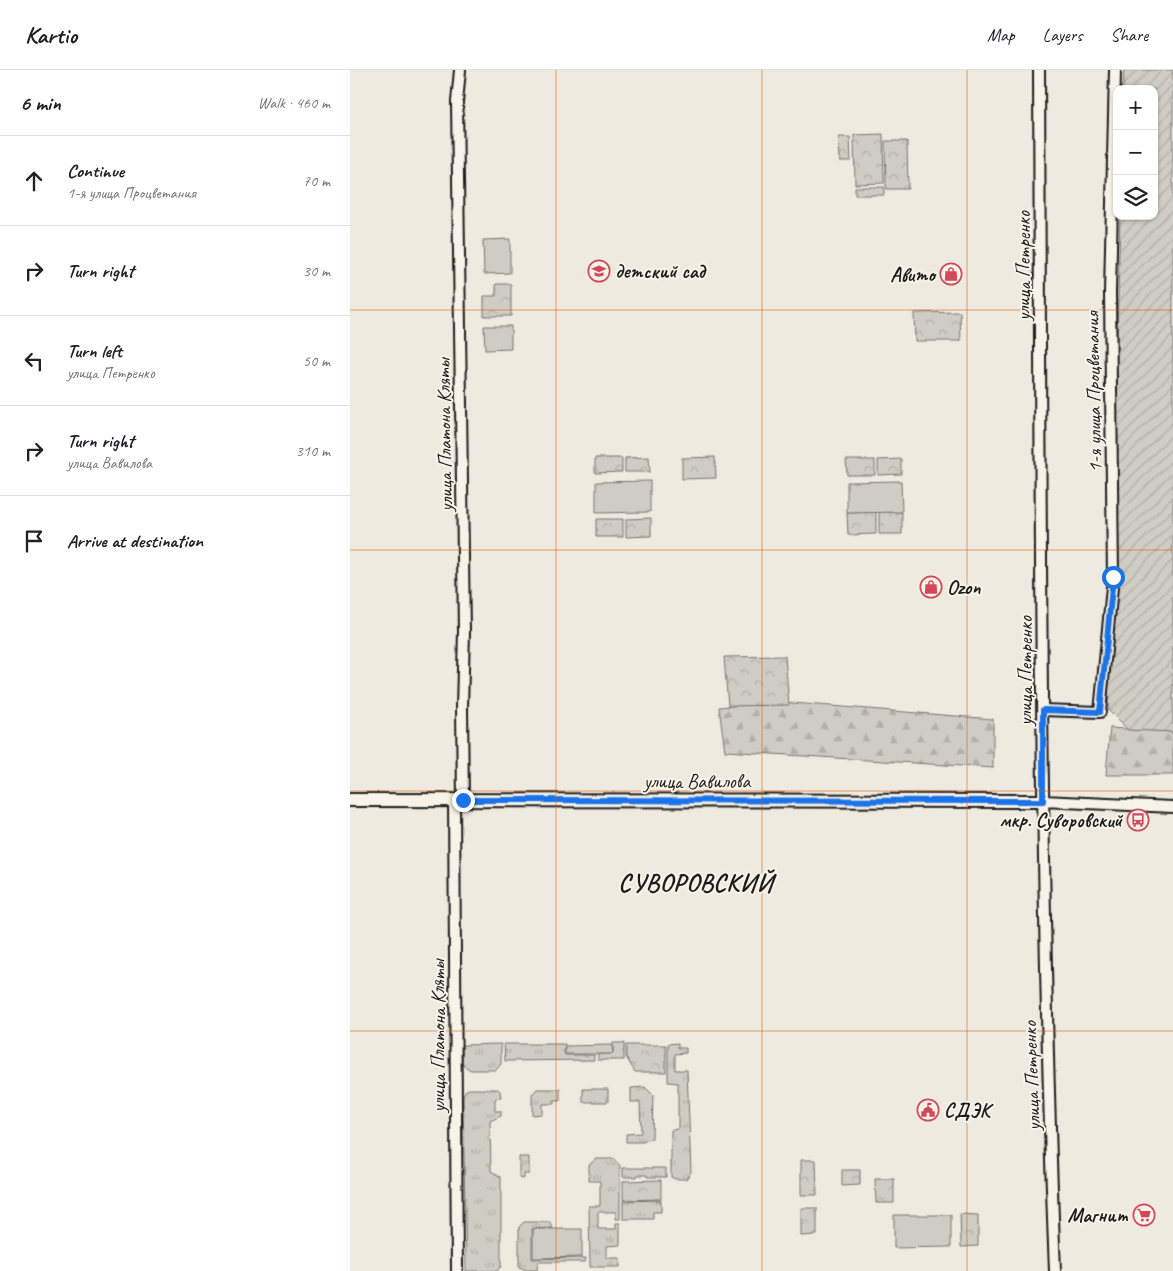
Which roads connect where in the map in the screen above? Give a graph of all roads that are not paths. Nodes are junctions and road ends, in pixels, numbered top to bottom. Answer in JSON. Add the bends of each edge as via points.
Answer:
{"nodes":[{"id":1,"x":460,"y":70,"type":"edge"},
{"id":2,"x":1039,"y":70,"type":"edge"},
{"id":3,"x":1115,"y":70,"type":"edge"},
{"id":4,"x":1043,"y":710,"type":"junction"},
{"id":5,"x":350,"y":800,"type":"edge"},
{"id":6,"x":459,"y":800,"type":"junction"},
{"id":7,"x":1043,"y":801,"type":"junction"},
{"id":8,"x":1173,"y":807,"type":"edge"},
{"id":9,"x":457,"y":1271,"type":"edge"},
{"id":10,"x":1055,"y":1271,"type":"edge"}],
"edges":[{"from":1,"to":6,"type":"street","name":"улица Платона Кляты","via":[[457,102],[464,632]]},
{"from":2,"to":4,"type":"street","name":"улица Петренко"},
{"from":3,"to":4,"type":"street","name":"1-я улица Процветания","via":[[1110,293],[1113,577],[1100,712]]},
{"from":4,"to":7,"type":"street","name":"улица Петренко"},
{"from":5,"to":6,"type":"street","name":"улица Вавилова"},
{"from":6,"to":7,"type":"street","name":"улица Вавилова"},
{"from":6,"to":9,"type":"street","name":"улица Платона Кляты"},
{"from":7,"to":8,"type":"street"},
{"from":7,"to":10,"type":"street","name":"улица Петренко"}]}
